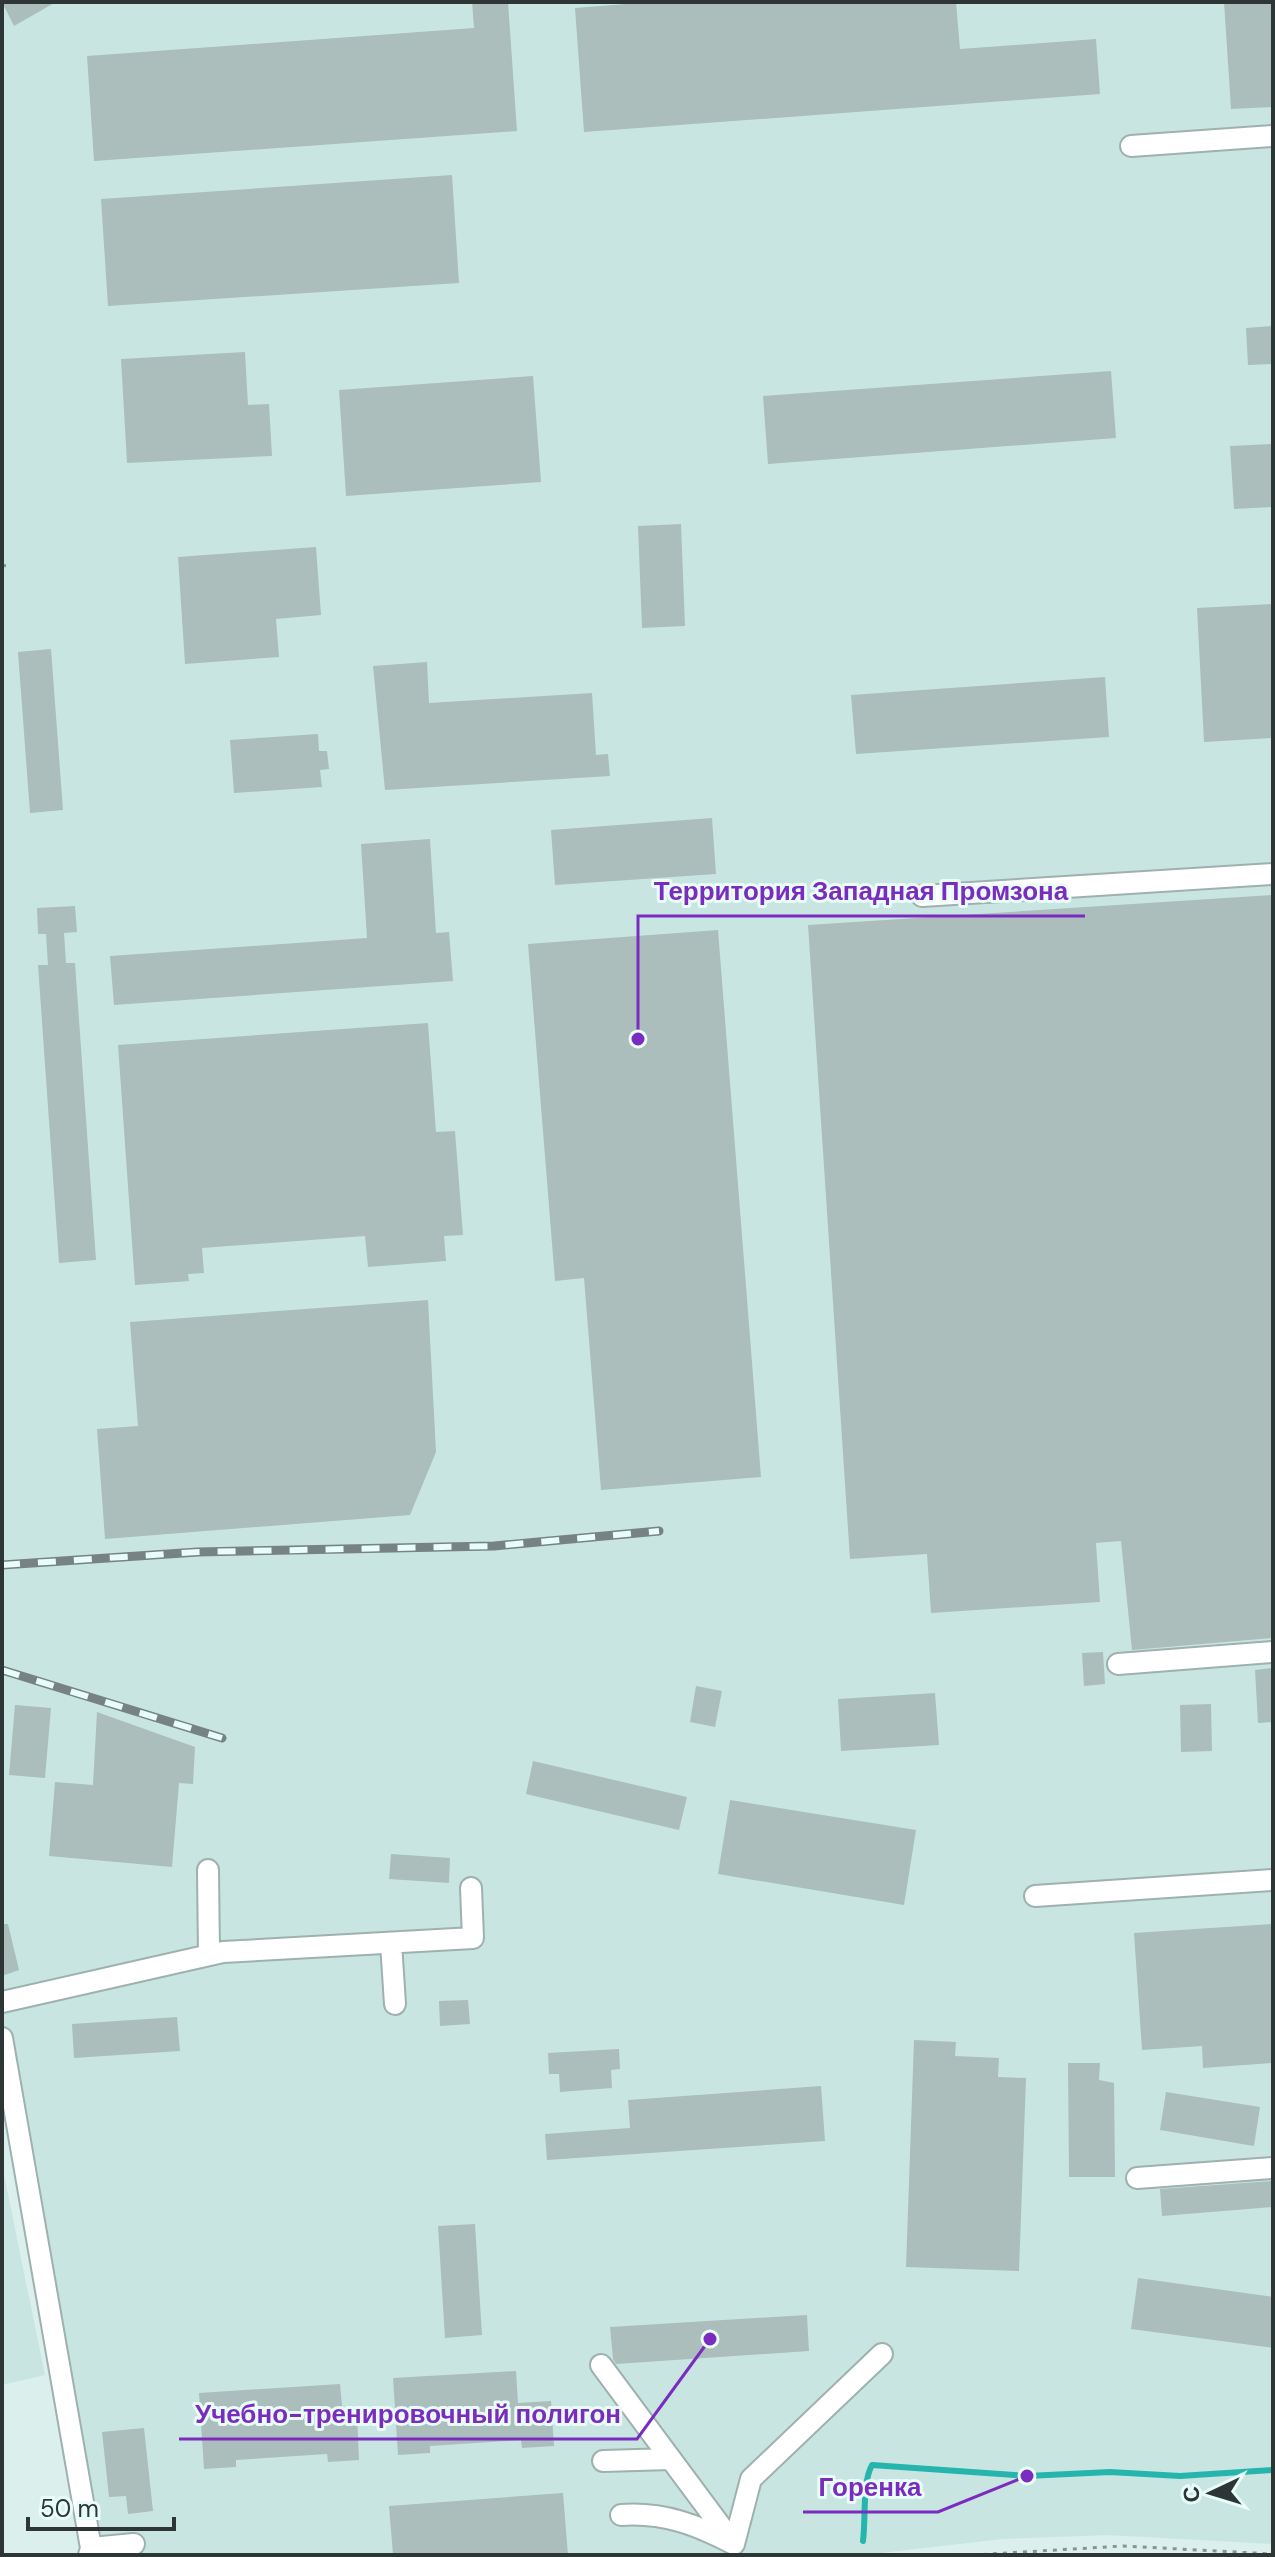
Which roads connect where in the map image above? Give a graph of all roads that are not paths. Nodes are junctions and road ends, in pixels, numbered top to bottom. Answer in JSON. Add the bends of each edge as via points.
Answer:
{"nodes":[{"id":1,"x":1273,"y":136,"type":"edge"},
{"id":2,"x":1131,"y":146,"type":"dead end"},
{"id":3,"x":1273,"y":874,"type":"edge"},
{"id":4,"x":922,"y":896,"type":"dead end"},
{"id":5,"x":1273,"y":1652,"type":"edge"},
{"id":6,"x":1118,"y":1664,"type":"dead end"},
{"id":7,"x":208,"y":1870,"type":"dead end"},
{"id":8,"x":1273,"y":1880,"type":"edge"},
{"id":9,"x":471,"y":1888,"type":"dead end"},
{"id":10,"x":1035,"y":1896,"type":"dead end"},
{"id":11,"x":391,"y":1943,"type":"junction"},
{"id":12,"x":209,"y":1955,"type":"junction"},
{"id":13,"x":2,"y":2002,"type":"edge"},
{"id":14,"x":395,"y":2004,"type":"dead end"},
{"id":15,"x":2,"y":2038,"type":"edge"},
{"id":16,"x":1273,"y":2168,"type":"edge"},
{"id":17,"x":1137,"y":2178,"type":"dead end"},
{"id":18,"x":882,"y":2354,"type":"dead end"},
{"id":19,"x":601,"y":2365,"type":"dead end"},
{"id":20,"x":671,"y":2459,"type":"junction"},
{"id":21,"x":603,"y":2461,"type":"dead end"},
{"id":22,"x":621,"y":2515,"type":"dead end"},
{"id":23,"x":134,"y":2544,"type":"dead end"},
{"id":24,"x":735,"y":2549,"type":"edge"},
{"id":25,"x":90,"y":2552,"type":"edge"}],
"edges":[{"from":1,"to":2,"type":"lane"},
{"from":3,"to":4,"type":"lane"},
{"from":5,"to":6,"type":"lane"},
{"from":7,"to":12,"type":"lane"},
{"from":8,"to":10,"type":"lane"},
{"from":9,"to":11,"type":"lane","via":[[473,1938]]},
{"from":11,"to":12,"type":"lane"},
{"from":11,"to":14,"type":"lane"},
{"from":12,"to":13,"type":"lane"},
{"from":15,"to":25,"type":"lane"},
{"from":16,"to":17,"type":"lane"},
{"from":18,"to":24,"type":"lane","via":[[751,2479]]},
{"from":19,"to":20,"type":"lane"},
{"from":20,"to":21,"type":"lane"},
{"from":20,"to":24,"type":"lane"},
{"from":22,"to":24,"type":"lane","via":[[664,2515],[695,2524]]},
{"from":23,"to":25,"type":"lane"}]}
